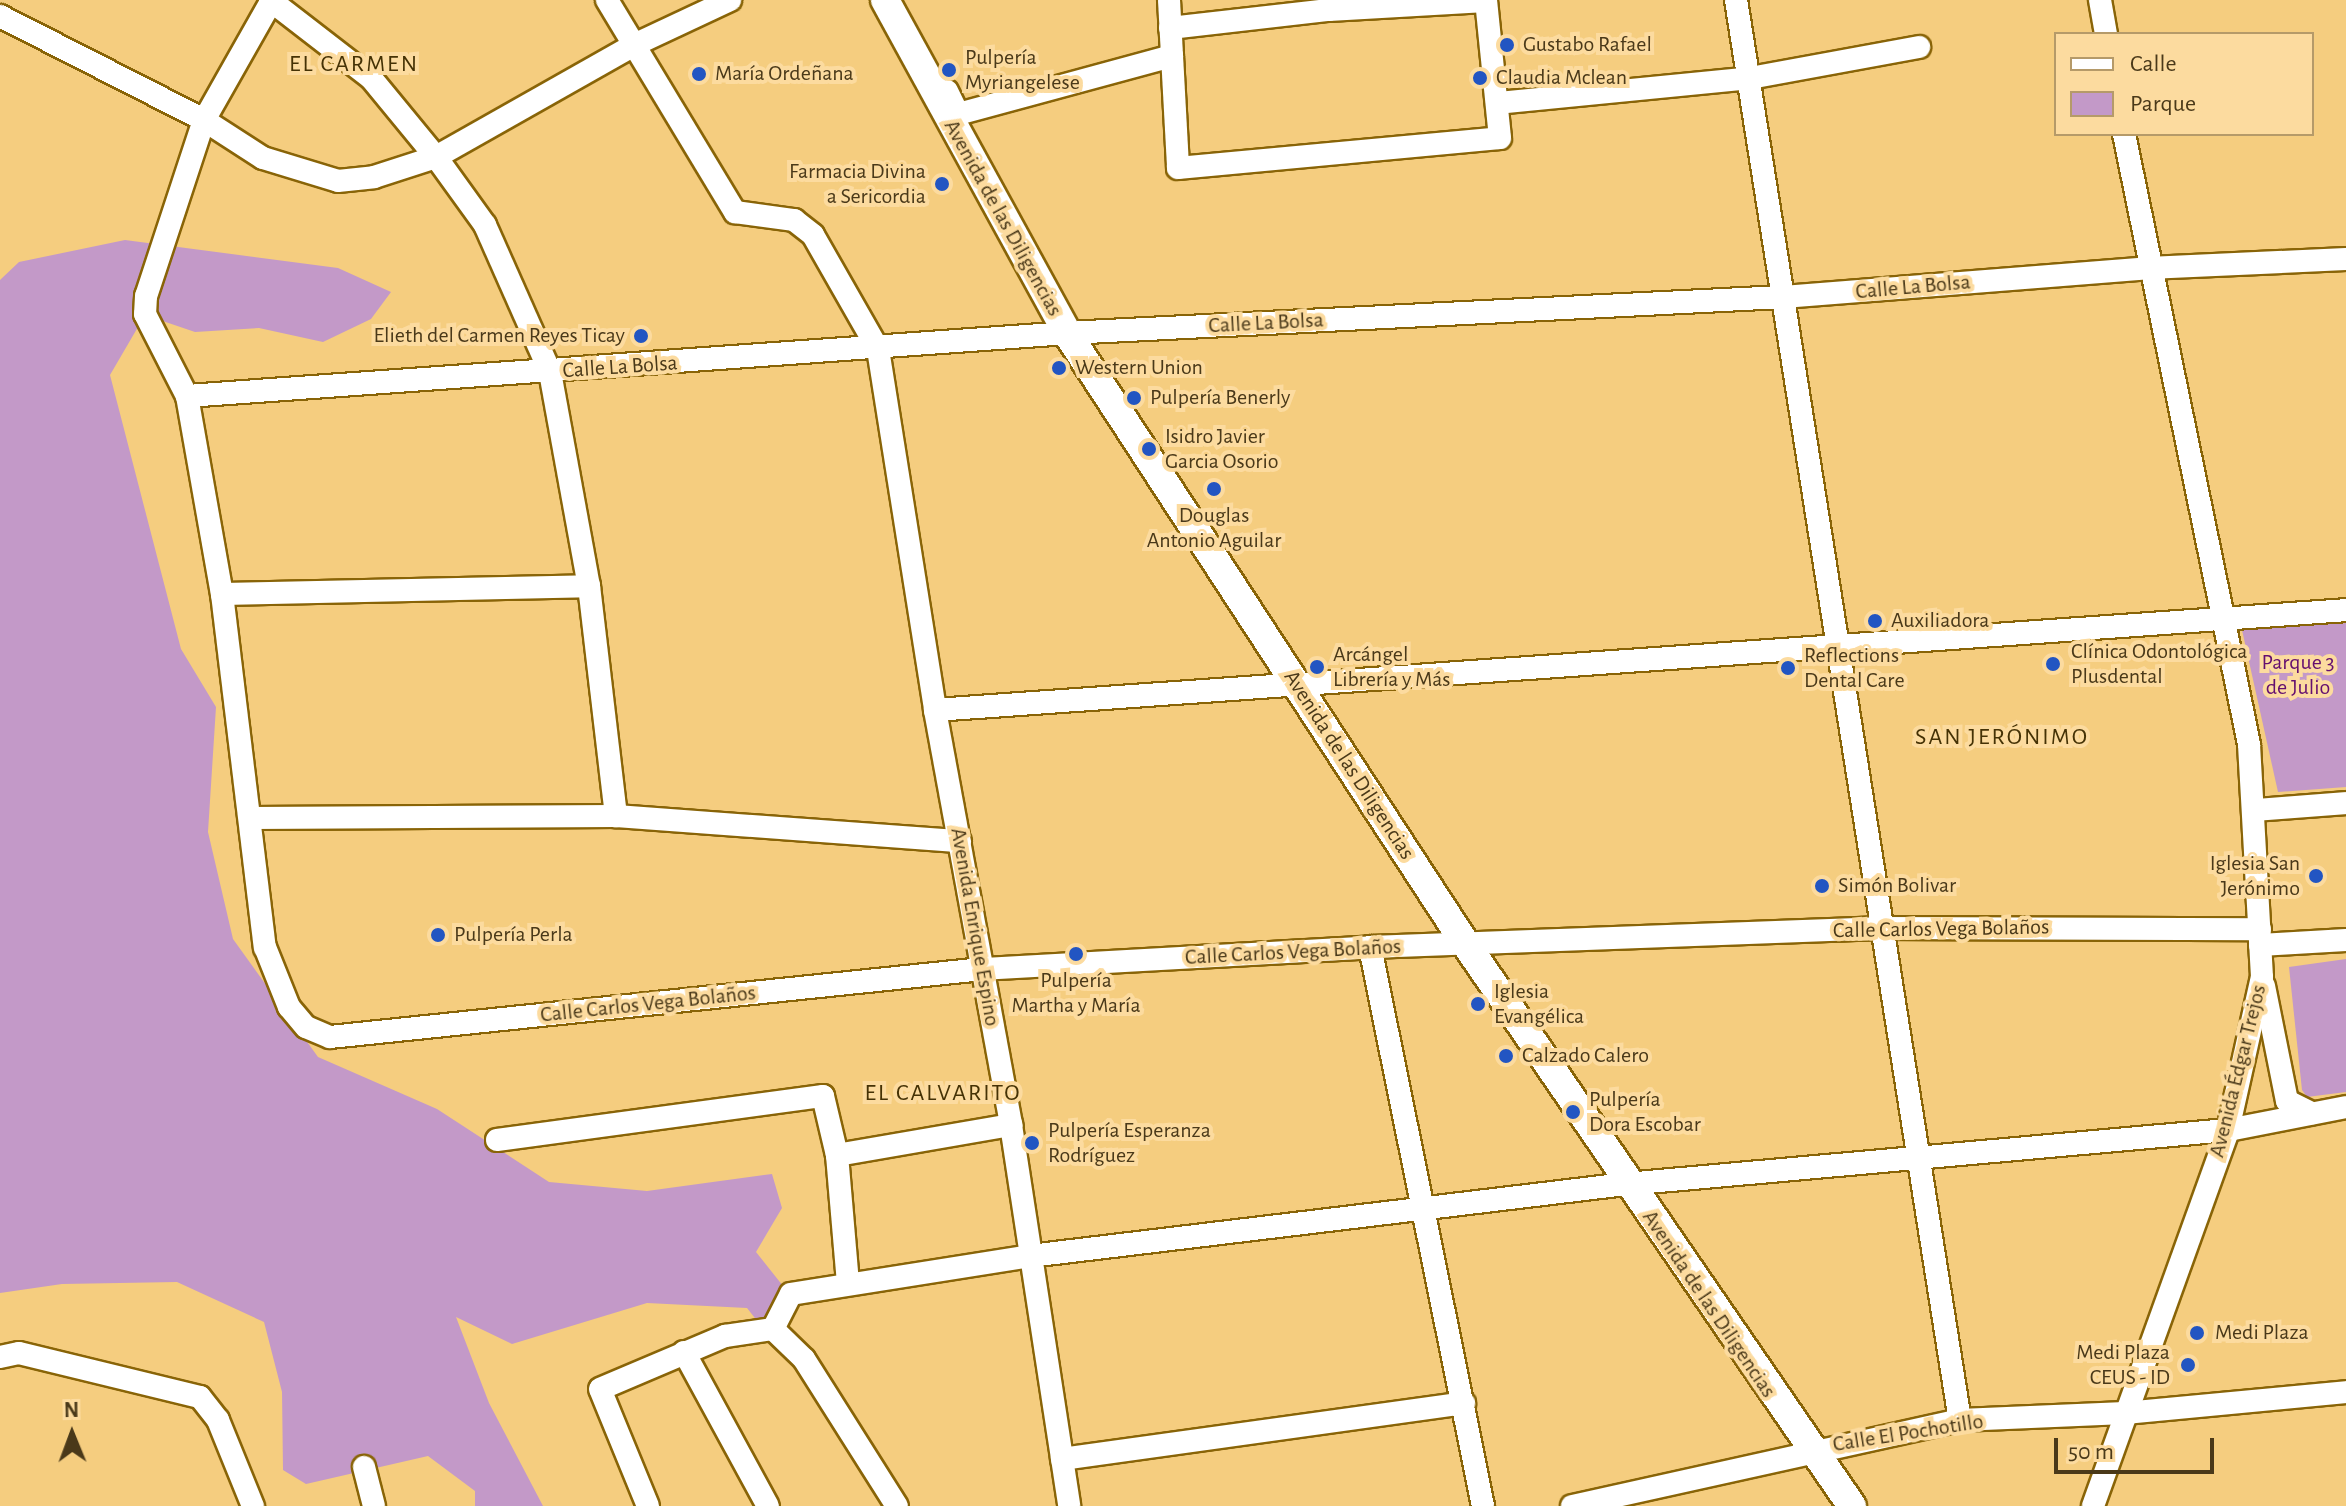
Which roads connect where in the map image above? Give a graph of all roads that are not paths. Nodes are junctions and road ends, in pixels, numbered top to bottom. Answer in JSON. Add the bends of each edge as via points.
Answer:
{"nodes":[{"id":1,"x":271,"y":0,"type":"edge"},
{"id":2,"x":607,"y":0,"type":"edge"},
{"id":3,"x":730,"y":0,"type":"edge"},
{"id":4,"x":885,"y":0,"type":"edge"},
{"id":5,"x":1169,"y":0,"type":"edge"},
{"id":6,"x":1486,"y":0,"type":"edge"},
{"id":7,"x":1736,"y":0,"type":"edge"},
{"id":8,"x":2100,"y":0,"type":"edge"},
{"id":9,"x":1328,"y":5,"type":"edge"},
{"id":10,"x":0,"y":16,"type":"edge"},
{"id":11,"x":910,"y":22,"type":"dead end"},
{"id":12,"x":1170,"y":28,"type":"junction"},
{"id":13,"x":2106,"y":32,"type":"edge"},
{"id":14,"x":636,"y":44,"type":"junction"},
{"id":15,"x":1919,"y":47,"type":"dead end"},
{"id":16,"x":1172,"y":56,"type":"junction"},
{"id":17,"x":1750,"y":78,"type":"junction"},
{"id":18,"x":1497,"y":103,"type":"junction"},
{"id":19,"x":204,"y":120,"type":"junction"},
{"id":20,"x":2124,"y":136,"type":"edge"},
{"id":21,"x":436,"y":157,"type":"junction"},
{"id":22,"x":2346,"y":259,"type":"edge"},
{"id":23,"x":2148,"y":268,"type":"junction"},
{"id":24,"x":1783,"y":297,"type":"junction"},
{"id":25,"x":1067,"y":333,"type":"junction"},
{"id":26,"x":878,"y":349,"type":"junction"},
{"id":27,"x":550,"y":372,"type":"junction"},
{"id":28,"x":187,"y":396,"type":"junction"},
{"id":29,"x":589,"y":586,"type":"junction"},
{"id":30,"x":222,"y":594,"type":"junction"},
{"id":31,"x":2346,"y":610,"type":"edge"},
{"id":32,"x":2225,"y":617,"type":"junction"},
{"id":33,"x":1835,"y":645,"type":"junction"},
{"id":34,"x":1297,"y":685,"type":"junction"},
{"id":35,"x":935,"y":710,"type":"junction"},
{"id":36,"x":2346,"y":803,"type":"edge"},
{"id":37,"x":2255,"y":810,"type":"junction"},
{"id":38,"x":616,"y":816,"type":"junction"},
{"id":39,"x":251,"y":818,"type":"junction"},
{"id":40,"x":960,"y":841,"type":"junction"},
{"id":41,"x":1880,"y":928,"type":"junction"},
{"id":42,"x":2260,"y":937,"type":"junction"},
{"id":43,"x":2346,"y":940,"type":"edge"},
{"id":44,"x":1465,"y":943,"type":"junction"},
{"id":45,"x":1370,"y":947,"type":"junction"},
{"id":46,"x":982,"y":969,"type":"junction"},
{"id":47,"x":2262,"y":977,"type":"junction"},
{"id":48,"x":2283,"y":1090,"type":"junction"},
{"id":49,"x":2346,"y":1107,"type":"edge"},
{"id":50,"x":2312,"y":1113,"type":"junction"},
{"id":51,"x":2257,"y":1123,"type":"junction"},
{"id":52,"x":1011,"y":1125,"type":"junction"},
{"id":53,"x":2228,"y":1130,"type":"junction"},
{"id":54,"x":497,"y":1140,"type":"dead end"},
{"id":55,"x":837,"y":1155,"type":"junction"},
{"id":56,"x":1914,"y":1156,"type":"junction"},
{"id":57,"x":1626,"y":1184,"type":"junction"},
{"id":58,"x":1426,"y":1211,"type":"junction"},
{"id":59,"x":1030,"y":1256,"type":"junction"},
{"id":60,"x":848,"y":1284,"type":"junction"},
{"id":61,"x":773,"y":1329,"type":"junction"},
{"id":62,"x":684,"y":1352,"type":"junction"},
{"id":63,"x":0,"y":1357,"type":"edge"},
{"id":64,"x":2346,"y":1392,"type":"edge"},
{"id":65,"x":1464,"y":1403,"type":"junction"},
{"id":66,"x":2125,"y":1413,"type":"junction"},
{"id":67,"x":1960,"y":1420,"type":"junction"},
{"id":68,"x":1808,"y":1450,"type":"junction"},
{"id":69,"x":1062,"y":1459,"type":"junction"},
{"id":70,"x":364,"y":1467,"type":"dead end"},
{"id":71,"x":253,"y":1506,"type":"edge"},
{"id":72,"x":374,"y":1506,"type":"edge"},
{"id":73,"x":648,"y":1506,"type":"edge"},
{"id":74,"x":768,"y":1506,"type":"edge"},
{"id":75,"x":897,"y":1506,"type":"edge"},
{"id":76,"x":1069,"y":1506,"type":"edge"},
{"id":77,"x":1483,"y":1506,"type":"edge"},
{"id":78,"x":1572,"y":1506,"type":"edge"},
{"id":79,"x":1852,"y":1506,"type":"edge"},
{"id":80,"x":2093,"y":1506,"type":"edge"}],
"edges":[{"from":1,"to":19,"type":"street"},
{"from":1,"to":21,"type":"street","via":[[371,78]]},
{"from":2,"to":14,"type":"street"},
{"from":3,"to":14,"type":"street"},
{"from":4,"to":25,"type":"street","name":"Avenida de las Diligencias"},
{"from":5,"to":12,"type":"street"},
{"from":6,"to":9,"type":"street"},
{"from":6,"to":18,"type":"street"},
{"from":7,"to":17,"type":"street"},
{"from":8,"to":13,"type":"street"},
{"from":9,"to":12,"type":"street"},
{"from":10,"to":19,"type":"street"},
{"from":11,"to":16,"type":"street","via":[[958,114]]},
{"from":12,"to":16,"type":"street"},
{"from":14,"to":21,"type":"street"},
{"from":14,"to":26,"type":"street","via":[[735,212],[794,220],[813,235]]},
{"from":15,"to":17,"type":"street"},
{"from":16,"to":18,"type":"street","via":[[1178,168],[1500,138]]},
{"from":17,"to":18,"type":"street"},
{"from":17,"to":24,"type":"street"},
{"from":19,"to":21,"type":"street","via":[[263,158],[338,181],[374,177]]},
{"from":19,"to":28,"type":"street","via":[[146,296],[145,314],[155,340]]},
{"from":20,"to":23,"type":"street","name":"Avenida Édgar Trejos"},
{"from":21,"to":27,"type":"street","via":[[485,225]]},
{"from":22,"to":23,"type":"street","name":"Calle La Bolsa"},
{"from":23,"to":24,"type":"street","name":"Calle La Bolsa"},
{"from":23,"to":32,"type":"street","name":"Avenida Édgar Trejos"},
{"from":24,"to":25,"type":"street","name":"Calle La Bolsa"},
{"from":24,"to":33,"type":"street"},
{"from":25,"to":26,"type":"street","name":"Calle La Bolsa"},
{"from":25,"to":34,"type":"street","name":"Avenida de las Diligencias"},
{"from":26,"to":27,"type":"street","name":"Calle La Bolsa"},
{"from":26,"to":35,"type":"street","name":"Avenida Enrique Espino"},
{"from":27,"to":28,"type":"street","name":"Calle La Bolsa"},
{"from":27,"to":29,"type":"street"},
{"from":28,"to":30,"type":"street"},
{"from":29,"to":30,"type":"street"},
{"from":29,"to":38,"type":"street"},
{"from":30,"to":39,"type":"street"},
{"from":31,"to":32,"type":"street"},
{"from":32,"to":33,"type":"street"},
{"from":32,"to":37,"type":"street","name":"Avenida Édgar Trejos","via":[[2249,744]]},
{"from":33,"to":34,"type":"street"},
{"from":33,"to":41,"type":"street"},
{"from":34,"to":35,"type":"street"},
{"from":34,"to":44,"type":"street","name":"Avenida de las Diligencias"},
{"from":35,"to":40,"type":"street","name":"Avenida Enrique Espino"},
{"from":36,"to":37,"type":"street"},
{"from":37,"to":42,"type":"street","name":"Avenida Édgar Trejos"},
{"from":38,"to":39,"type":"street"},
{"from":38,"to":40,"type":"street"},
{"from":39,"to":46,"type":"street","name":"Calle Carlos Vega Bolaños","via":[[265,947],[277,981],[306,1027],[330,1037]]},
{"from":40,"to":46,"type":"street","name":"Avenida Enrique Espino"},
{"from":41,"to":42,"type":"street","name":"Calle Carlos Vega Bolaños"},
{"from":41,"to":44,"type":"street","name":"Calle Carlos Vega Bolaños"},
{"from":41,"to":56,"type":"street"},
{"from":42,"to":43,"type":"street","name":"Calle Carlos Vega Bolaños"},
{"from":42,"to":47,"type":"street","name":"Avenida Édgar Trejos"},
{"from":44,"to":45,"type":"street","name":"Calle Carlos Vega Bolaños"},
{"from":44,"to":57,"type":"street","name":"Avenida de las Diligencias"},
{"from":45,"to":46,"type":"street","name":"Calle Carlos Vega Bolaños"},
{"from":45,"to":58,"type":"street"},
{"from":46,"to":52,"type":"street","name":"Avenida Enrique Espino"},
{"from":47,"to":48,"type":"street"},
{"from":47,"to":53,"type":"street","name":"Avenida Édgar Trejos"},
{"from":48,"to":50,"type":"street","via":[[2291,1105]]},
{"from":48,"to":51,"type":"street","via":[[2280,1107]]},
{"from":49,"to":50,"type":"street"},
{"from":50,"to":51,"type":"street"},
{"from":51,"to":53,"type":"street"},
{"from":52,"to":55,"type":"street"},
{"from":52,"to":59,"type":"street","name":"Avenida Enrique Espino"},
{"from":53,"to":56,"type":"street"},
{"from":53,"to":66,"type":"street","name":"Avenida Édgar Trejos"},
{"from":54,"to":55,"type":"street","via":[[818,1096],[827,1101]]},
{"from":55,"to":60,"type":"street"},
{"from":56,"to":57,"type":"street"},
{"from":56,"to":67,"type":"street"},
{"from":57,"to":58,"type":"street"},
{"from":57,"to":68,"type":"street","name":"Avenida de las Diligencias"},
{"from":58,"to":59,"type":"street"},
{"from":58,"to":65,"type":"street"},
{"from":59,"to":60,"type":"street"},
{"from":59,"to":69,"type":"street","name":"Avenida Enrique Espino"},
{"from":60,"to":61,"type":"street","via":[[791,1294]]},
{"from":61,"to":62,"type":"street","via":[[725,1336]]},
{"from":61,"to":75,"type":"street","via":[[804,1359]]},
{"from":62,"to":73,"type":"street","via":[[600,1389]]},
{"from":62,"to":74,"type":"street"},
{"from":63,"to":71,"type":"street","via":[[19,1353],[200,1397],[218,1420]]},
{"from":64,"to":66,"type":"street","name":"Calle El Pochotillo"},
{"from":65,"to":69,"type":"street"},
{"from":65,"to":77,"type":"street"},
{"from":66,"to":67,"type":"street","name":"Calle El Pochotillo"},
{"from":66,"to":80,"type":"street","name":"Avenida Édgar Trejos"},
{"from":67,"to":68,"type":"street","name":"Calle El Pochotillo"},
{"from":68,"to":78,"type":"street","name":"Calle El Pochotillo"},
{"from":68,"to":79,"type":"street","name":"Avenida de las Diligencias"},
{"from":69,"to":76,"type":"street","name":"Avenida Enrique Espino"},
{"from":70,"to":72,"type":"street"}]}
